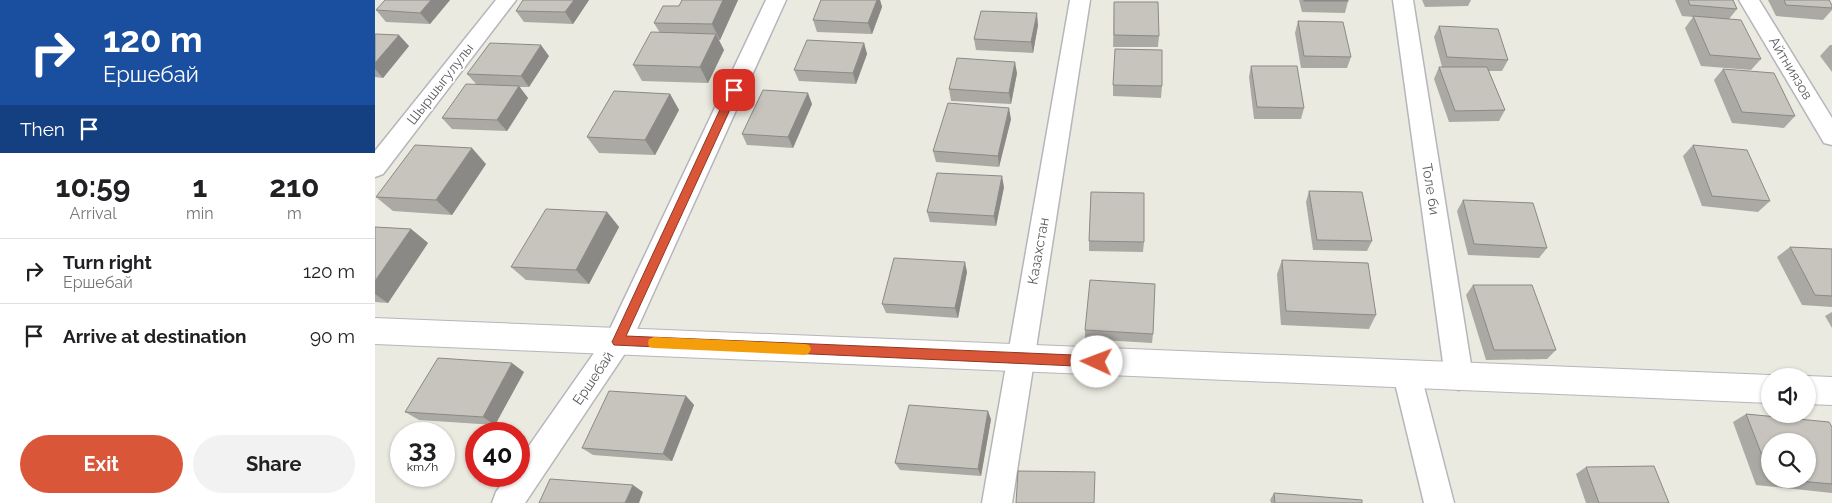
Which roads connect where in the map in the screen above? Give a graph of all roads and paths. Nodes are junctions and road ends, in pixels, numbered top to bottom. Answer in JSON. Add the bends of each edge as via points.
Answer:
{"nodes":[{"id":1,"x":506,"y":0,"type":"edge"},
{"id":2,"x":776,"y":0,"type":"edge"},
{"id":3,"x":1080,"y":0,"type":"edge"},
{"id":4,"x":1403,"y":0,"type":"edge"},
{"id":5,"x":1749,"y":0,"type":"edge"},
{"id":6,"x":1832,"y":137,"type":"edge"},
{"id":7,"x":375,"y":168,"type":"edge"},
{"id":8,"x":375,"y":331,"type":"edge"},
{"id":9,"x":618,"y":342,"type":"junction"},
{"id":10,"x":1020,"y":358,"type":"junction"},
{"id":11,"x":1407,"y":375,"type":"junction"},
{"id":12,"x":1459,"y":377,"type":"junction"},
{"id":13,"x":1761,"y":389,"type":"edge"},
{"id":14,"x":1816,"y":390,"type":"edge"},
{"id":15,"x":1832,"y":391,"type":"edge"},
{"id":16,"x":507,"y":503,"type":"edge"},
{"id":17,"x":997,"y":503,"type":"edge"},
{"id":18,"x":1439,"y":503,"type":"edge"}],
"edges":[{"from":1,"to":7,"type":"street","name":"Шыршыгулулы"},
{"from":2,"to":9,"type":"street","name":"Ершебай"},
{"from":3,"to":10,"type":"street","name":"Казахстан"},
{"from":4,"to":12,"type":"street","name":"Толе би"},
{"from":5,"to":6,"type":"street","name":"Айтниязов"},
{"from":8,"to":9,"type":"street"},
{"from":9,"to":10,"type":"street"},
{"from":9,"to":16,"type":"street","name":"Ершебай"},
{"from":10,"to":11,"type":"street"},
{"from":10,"to":17,"type":"street","name":"Казахстан"},
{"from":11,"to":12,"type":"street"},
{"from":11,"to":18,"type":"street"},
{"from":12,"to":13,"type":"street"},
{"from":14,"to":15,"type":"street"}]}
